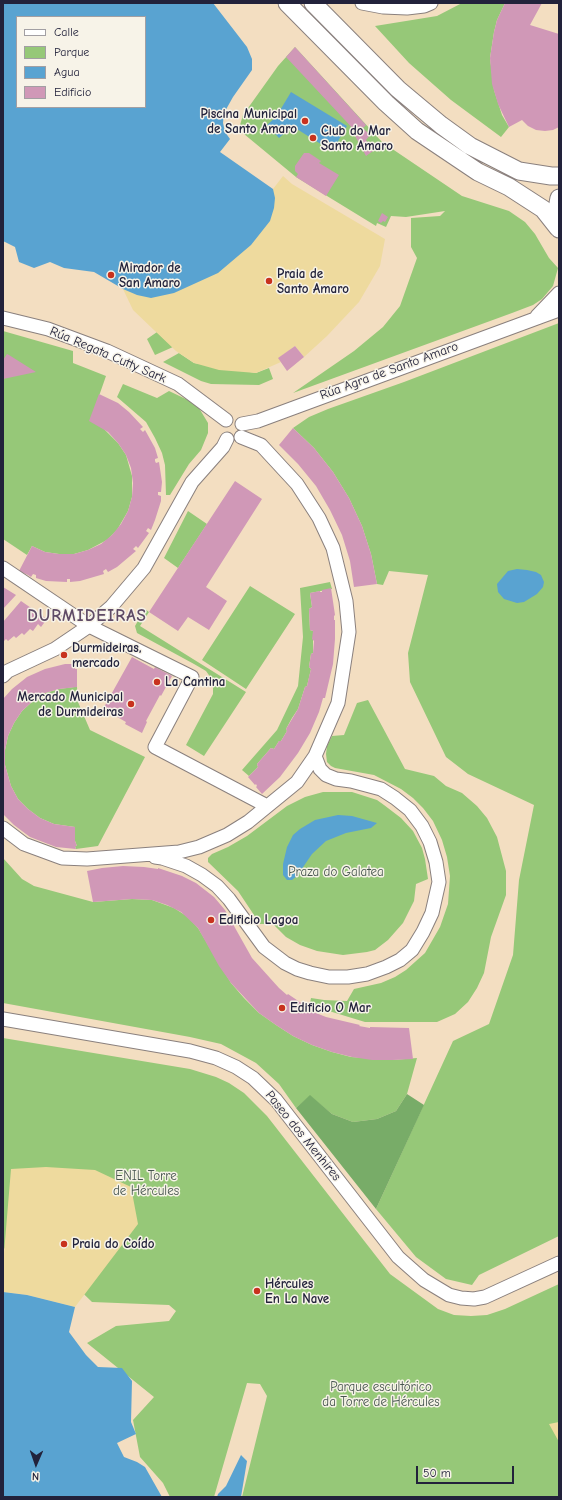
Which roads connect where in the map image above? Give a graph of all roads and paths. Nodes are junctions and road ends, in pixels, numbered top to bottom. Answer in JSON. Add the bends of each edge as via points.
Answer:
{"nodes":[{"id":1,"x":287,"y":3,"type":"edge"},
{"id":2,"x":314,"y":3,"type":"edge"},
{"id":3,"x":362,"y":3,"type":"edge"},
{"id":4,"x":431,"y":3,"type":"edge"},
{"id":5,"x":559,"y":176,"type":"edge"},
{"id":6,"x":559,"y":198,"type":"edge"},
{"id":7,"x":559,"y":229,"type":"edge"},
{"id":8,"x":559,"y":293,"type":"edge"},
{"id":9,"x":559,"y":310,"type":"edge"},
{"id":10,"x":3,"y":318,"type":"edge"},
{"id":11,"x":536,"y":318,"type":"junction"},
{"id":12,"x":226,"y":420,"type":"junction"},
{"id":13,"x":241,"y":430,"type":"junction"},
{"id":14,"x":227,"y":439,"type":"junction"},
{"id":15,"x":3,"y":568,"type":"edge"},
{"id":16,"x":89,"y":626,"type":"junction"},
{"id":17,"x":5,"y":673,"type":"edge"},
{"id":18,"x":315,"y":756,"type":"junction"},
{"id":19,"x":267,"y":806,"type":"junction"},
{"id":20,"x":3,"y":828,"type":"edge"},
{"id":21,"x":135,"y":856,"type":"junction"},
{"id":22,"x":3,"y":1019,"type":"edge"},
{"id":23,"x":559,"y":1263,"type":"edge"}],
"edges":[{"from":1,"to":7,"type":"main road","via":[[386,103],[417,130],[478,172],[509,187],[543,209]]},
{"from":2,"to":5,"type":"main road","via":[[398,89],[470,146],[519,171]]},
{"from":3,"to":4,"type":"street","via":[[407,8]]},
{"from":6,"to":7,"type":"main road","via":[[556,214]]},
{"from":8,"to":11,"type":"street","name":"Rúa Agra de Santo Amaro"},
{"from":9,"to":11,"type":"street","name":"Rúa Agra de Santo Amaro"},
{"from":10,"to":12,"type":"street","name":"Rúa Regata Cutty Sark","via":[[48,329],[107,351],[178,384]]},
{"from":11,"to":13,"type":"street","name":"Rúa Agra de Santo Amaro","via":[[258,421]]},
{"from":12,"to":13,"type":"street","via":[[235,419]]},
{"from":12,"to":14,"type":"street","via":[[221,430]]},
{"from":13,"to":14,"type":"street","via":[[234,440]]},
{"from":13,"to":18,"type":"street","via":[[262,445],[297,484],[319,518],[333,548],[346,601],[349,632],[338,703]]},
{"from":14,"to":16,"type":"street","via":[[192,482],[144,568],[111,607]]},
{"from":15,"to":16,"type":"street"},
{"from":16,"to":17,"type":"street","via":[[55,649]]},
{"from":16,"to":19,"type":"street","via":[[192,677],[155,747]]},
{"from":18,"to":19,"type":"street","via":[[297,782]]},
{"from":18,"to":21,"type":"street","via":[[320,769],[326,775],[380,789],[395,798],[410,810],[430,842],[439,882],[432,913],[412,950],[400,960],[367,974],[348,977],[329,977],[297,969],[264,947],[229,899],[202,875],[186,866],[162,858]]},
{"from":19,"to":21,"type":"street","via":[[227,835],[199,847],[179,852]]},
{"from":20,"to":21,"type":"street","via":[[24,844],[62,858]]},
{"from":22,"to":23,"type":"street","name":"Paseo dos Menhires","via":[[190,1051],[236,1066],[276,1100],[398,1257],[424,1280],[449,1295],[474,1299],[485,1297]]}]}
